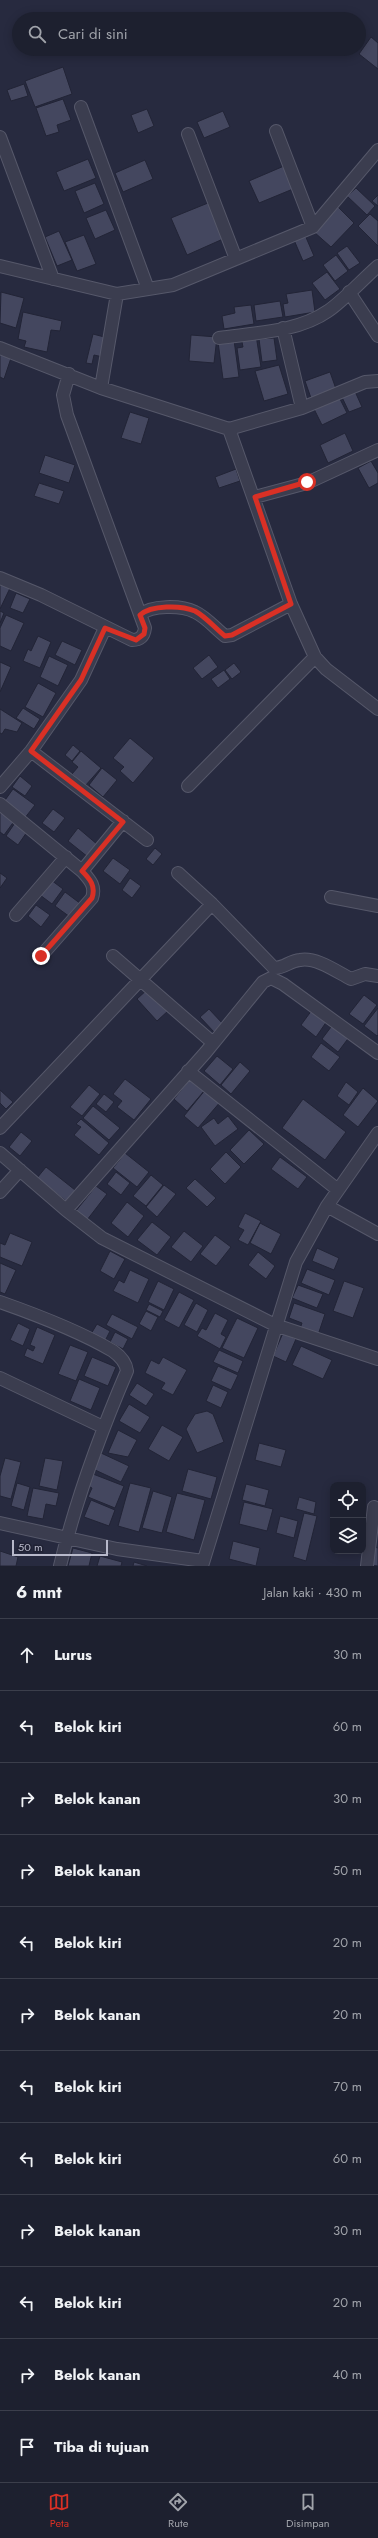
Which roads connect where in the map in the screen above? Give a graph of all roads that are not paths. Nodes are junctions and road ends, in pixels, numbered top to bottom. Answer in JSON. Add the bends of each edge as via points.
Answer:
{"nodes":[{"id":1,"x":81,"y":107,"type":"dead end"},
{"id":2,"x":276,"y":131,"type":"dead end"},
{"id":3,"x":188,"y":134,"type":"dead end"},
{"id":4,"x":0,"y":137,"type":"edge"},
{"id":5,"x":378,"y":150,"type":"edge"},
{"id":6,"x":313,"y":227,"type":"junction"},
{"id":7,"x":236,"y":259,"type":"junction"},
{"id":8,"x":0,"y":266,"type":"edge"},
{"id":9,"x":378,"y":266,"type":"edge"},
{"id":10,"x":53,"y":279,"type":"junction"},
{"id":11,"x":148,"y":289,"type":"junction"},
{"id":12,"x":349,"y":292,"type":"junction"},
{"id":13,"x":117,"y":294,"type":"junction"},
{"id":14,"x":283,"y":328,"type":"junction"},
{"id":15,"x":378,"y":336,"type":"edge"},
{"id":16,"x":219,"y":338,"type":"dead end"},
{"id":17,"x":0,"y":348,"type":"edge"},
{"id":18,"x":69,"y":374,"type":"junction"},
{"id":19,"x":378,"y":381,"type":"edge"},
{"id":20,"x":101,"y":388,"type":"junction"},
{"id":21,"x":302,"y":408,"type":"junction"},
{"id":22,"x":229,"y":429,"type":"junction"},
{"id":23,"x":378,"y":450,"type":"edge"},
{"id":24,"x":255,"y":497,"type":"junction"},
{"id":25,"x":0,"y":578,"type":"edge"},
{"id":26,"x":291,"y":604,"type":"junction"},
{"id":27,"x":140,"y":615,"type":"junction"},
{"id":28,"x":105,"y":628,"type":"junction"},
{"id":29,"x":314,"y":657,"type":"junction"},
{"id":30,"x":378,"y":709,"type":"edge"},
{"id":31,"x":31,"y":751,"type":"junction"},
{"id":32,"x":0,"y":786,"type":"edge"},
{"id":33,"x":188,"y":786,"type":"dead end"},
{"id":34,"x":0,"y":804,"type":"edge"},
{"id":35,"x":123,"y":822,"type":"junction"},
{"id":36,"x":147,"y":840,"type":"dead end"},
{"id":37,"x":66,"y":857,"type":"junction"},
{"id":38,"x":82,"y":871,"type":"junction"},
{"id":39,"x":178,"y":873,"type":"dead end"},
{"id":40,"x":331,"y":897,"type":"dead end"},
{"id":41,"x":212,"y":904,"type":"junction"},
{"id":42,"x":378,"y":906,"type":"edge"},
{"id":43,"x":16,"y":914,"type":"dead end"},
{"id":44,"x":41,"y":956,"type":"dead end"},
{"id":45,"x":113,"y":956,"type":"dead end"},
{"id":46,"x":292,"y":962,"type":"junction"},
{"id":47,"x":378,"y":976,"type":"edge"},
{"id":48,"x":141,"y":980,"type":"junction"},
{"id":49,"x":278,"y":980,"type":"junction"},
{"id":50,"x":212,"y":1042,"type":"junction"},
{"id":51,"x":378,"y":1053,"type":"edge"},
{"id":52,"x":188,"y":1071,"type":"junction"},
{"id":53,"x":0,"y":1128,"type":"edge"},
{"id":54,"x":378,"y":1134,"type":"edge"},
{"id":55,"x":0,"y":1153,"type":"edge"},
{"id":56,"x":20,"y":1170,"type":"junction"},
{"id":57,"x":338,"y":1190,"type":"junction"},
{"id":58,"x":0,"y":1192,"type":"edge"},
{"id":59,"x":327,"y":1206,"type":"junction"},
{"id":60,"x":66,"y":1210,"type":"junction"},
{"id":61,"x":378,"y":1234,"type":"edge"},
{"id":62,"x":0,"y":1302,"type":"edge"},
{"id":63,"x":275,"y":1325,"type":"junction"},
{"id":64,"x":378,"y":1359,"type":"edge"},
{"id":65,"x":0,"y":1378,"type":"edge"},
{"id":66,"x":103,"y":1427,"type":"junction"},
{"id":67,"x":374,"y":1507,"type":"dead end"},
{"id":68,"x":0,"y":1523,"type":"edge"},
{"id":69,"x":67,"y":1538,"type":"junction"},
{"id":70,"x":202,"y":1564,"type":"edge"},
{"id":71,"x":60,"y":1566,"type":"edge"},
{"id":72,"x":367,"y":1566,"type":"edge"}],
"edges":[{"from":1,"to":11,"type":"street"},
{"from":2,"to":6,"type":"street"},
{"from":3,"to":7,"type":"street"},
{"from":4,"to":10,"type":"street"},
{"from":5,"to":6,"type":"street"},
{"from":6,"to":7,"type":"street"},
{"from":7,"to":11,"type":"street","via":[[173,285]]},
{"from":8,"to":10,"type":"street"},
{"from":9,"to":12,"type":"street"},
{"from":10,"to":13,"type":"street"},
{"from":11,"to":13,"type":"street"},
{"from":12,"to":14,"type":"street","via":[[330,311],[316,319]]},
{"from":12,"to":15,"type":"street"},
{"from":13,"to":20,"type":"street"},
{"from":14,"to":16,"type":"street"},
{"from":14,"to":21,"type":"street"},
{"from":17,"to":18,"type":"street"},
{"from":18,"to":20,"type":"street"},
{"from":18,"to":27,"type":"street","via":[[63,394],[67,416]]},
{"from":19,"to":21,"type":"street","via":[[365,382]]},
{"from":20,"to":22,"type":"street"},
{"from":21,"to":22,"type":"street"},
{"from":22,"to":24,"type":"street"},
{"from":23,"to":24,"type":"street","via":[[307,482]]},
{"from":24,"to":26,"type":"street"},
{"from":25,"to":28,"type":"street","via":[[41,595]]},
{"from":26,"to":27,"type":"street","via":[[232,635],[225,636],[202,616],[188,609],[152,608]]},
{"from":26,"to":29,"type":"street"},
{"from":27,"to":28,"type":"street","via":[[145,628],[144,634],[136,640]]},
{"from":28,"to":31,"type":"street","via":[[81,680]]},
{"from":29,"to":30,"type":"street"},
{"from":29,"to":33,"type":"street"},
{"from":31,"to":32,"type":"street"},
{"from":31,"to":35,"type":"street"},
{"from":34,"to":37,"type":"street"},
{"from":35,"to":36,"type":"street"},
{"from":35,"to":38,"type":"street"},
{"from":37,"to":38,"type":"street"},
{"from":37,"to":43,"type":"street"},
{"from":38,"to":44,"type":"street","via":[[92,882],[92,898]]},
{"from":39,"to":41,"type":"street"},
{"from":40,"to":42,"type":"street"},
{"from":41,"to":46,"type":"street","via":[[274,968],[284,968]]},
{"from":41,"to":48,"type":"street"},
{"from":45,"to":48,"type":"street"},
{"from":46,"to":47,"type":"street","via":[[316,962],[351,979],[366,974]]},
{"from":46,"to":49,"type":"street"},
{"from":48,"to":50,"type":"street"},
{"from":48,"to":53,"type":"street"},
{"from":49,"to":50,"type":"street","via":[[271,978],[263,982]]},
{"from":49,"to":51,"type":"street"},
{"from":50,"to":52,"type":"street"},
{"from":52,"to":57,"type":"street"},
{"from":52,"to":60,"type":"street"},
{"from":54,"to":57,"type":"street"},
{"from":55,"to":56,"type":"street"},
{"from":56,"to":58,"type":"street"},
{"from":56,"to":60,"type":"street"},
{"from":57,"to":59,"type":"street"},
{"from":59,"to":61,"type":"street"},
{"from":59,"to":63,"type":"street","via":[[296,1262]]},
{"from":60,"to":63,"type":"street","via":[[102,1238]]},
{"from":62,"to":66,"type":"street","via":[[107,1349],[122,1359],[127,1371]]},
{"from":63,"to":64,"type":"street"},
{"from":63,"to":70,"type":"street"},
{"from":65,"to":66,"type":"street"},
{"from":66,"to":69,"type":"street"},
{"from":67,"to":72,"type":"street"},
{"from":68,"to":69,"type":"street"},
{"from":69,"to":70,"type":"street"},
{"from":69,"to":71,"type":"street"}]}
